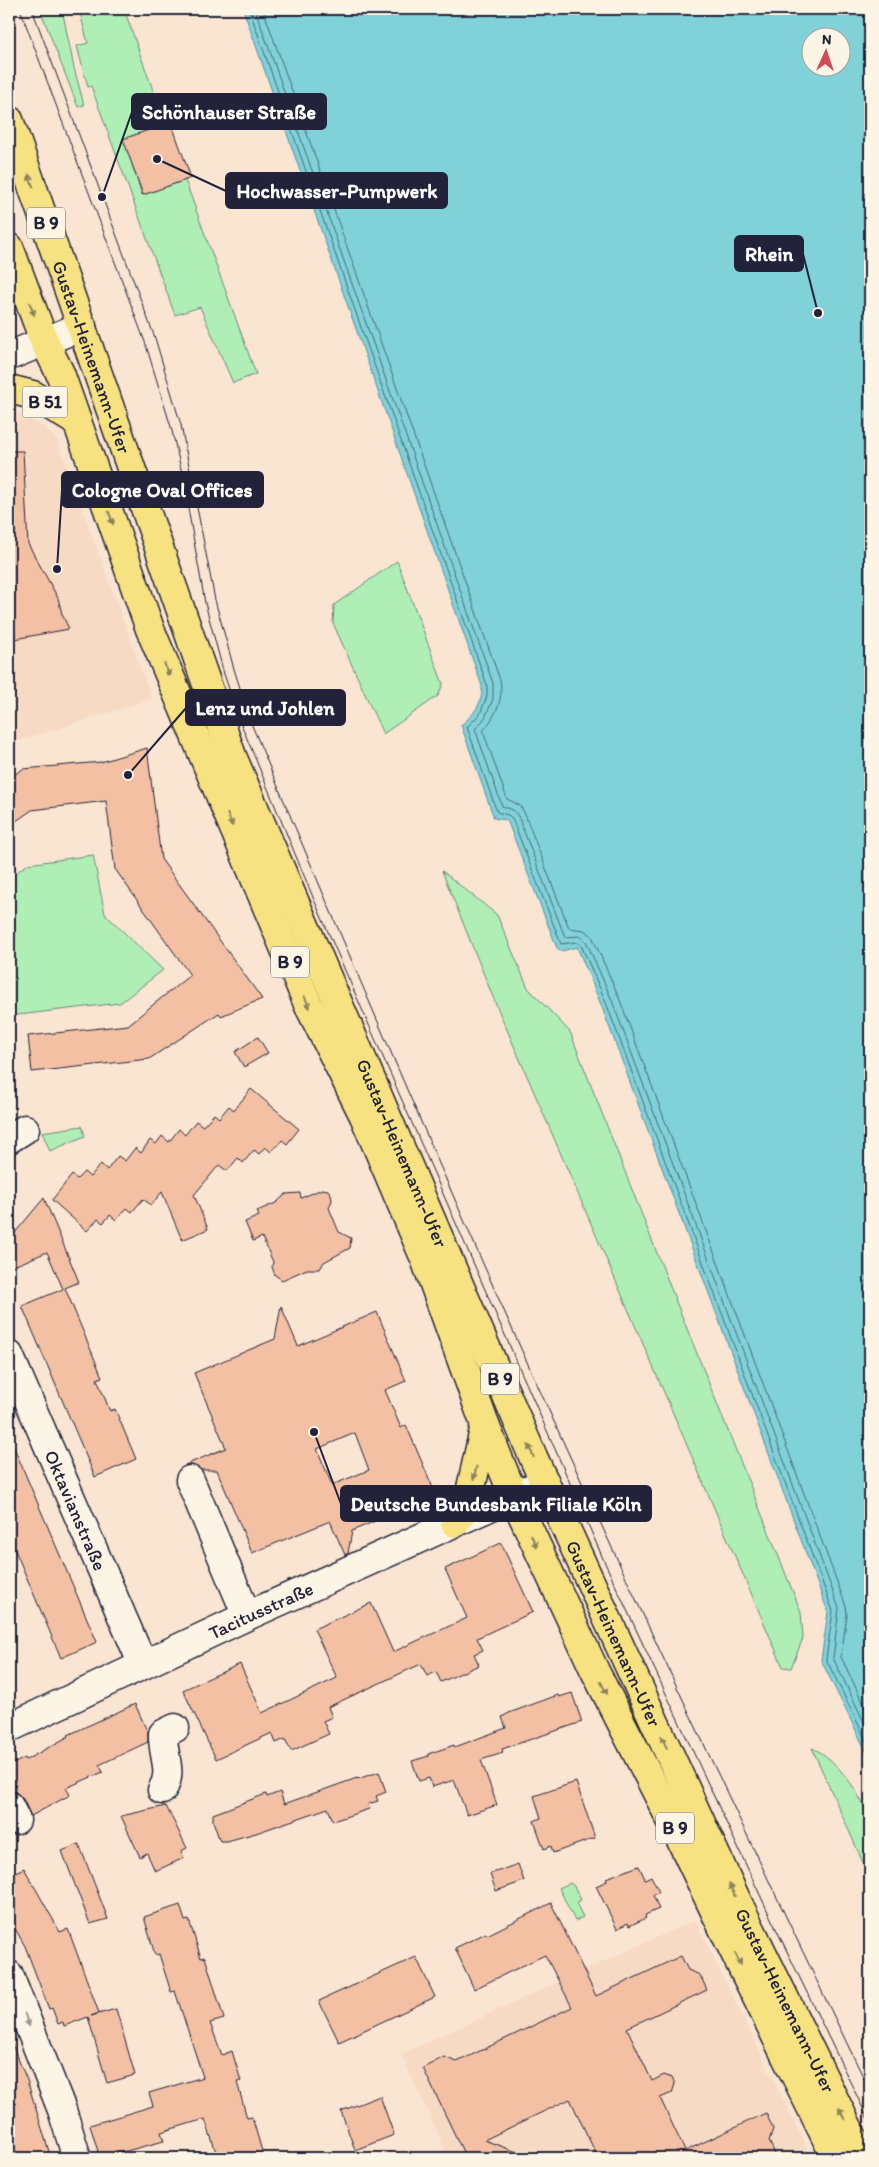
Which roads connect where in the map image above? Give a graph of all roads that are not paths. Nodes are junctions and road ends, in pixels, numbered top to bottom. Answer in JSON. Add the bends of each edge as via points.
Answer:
{"nodes":[{"id":1,"x":9,"y":120,"type":"edge"},
{"id":2,"x":9,"y":247,"type":"edge"},
{"id":3,"x":82,"y":326,"type":"junction"},
{"id":4,"x":45,"y":343,"type":"junction"},
{"id":5,"x":9,"y":356,"type":"edge"},
{"id":6,"x":9,"y":389,"type":"edge"},
{"id":7,"x":77,"y":422,"type":"junction"},
{"id":8,"x":9,"y":1355,"type":"edge"},
{"id":9,"x":485,"y":1425,"type":"junction"},
{"id":10,"x":190,"y":1480,"type":"dead end"},
{"id":11,"x":545,"y":1482,"type":"junction"},
{"id":12,"x":514,"y":1497,"type":"junction"},
{"id":13,"x":455,"y":1523,"type":"junction"},
{"id":14,"x":247,"y":1616,"type":"junction"},
{"id":15,"x":144,"y":1665,"type":"junction"},
{"id":16,"x":9,"y":1728,"type":"edge"},
{"id":17,"x":175,"y":1728,"type":"dead end"},
{"id":18,"x":162,"y":1790,"type":"dead end"},
{"id":19,"x":9,"y":1975,"type":"edge"},
{"id":20,"x":76,"y":2158,"type":"edge"},
{"id":21,"x":836,"y":2158,"type":"edge"},
{"id":22,"x":863,"y":2158,"type":"edge"}],
"edges":[{"from":3,"to":1,"type":"main road","name":"Gustav-Heinemann-Ufer","number":"B 9","one_way":true},
{"from":2,"to":4,"type":"main road","name":"Gustav-Heinemann-Ufer","number":"B 9","one_way":true},
{"from":3,"to":4,"type":"street"},
{"from":11,"to":3,"type":"main road","name":"Gustav-Heinemann-Ufer","number":"B 9","one_way":true,"via":[[232,756]]},
{"from":4,"to":5,"type":"street"},
{"from":4,"to":7,"type":"main road","name":"Gustav-Heinemann-Ufer","number":"B 9","via":[[60,373]]},
{"from":6,"to":7,"type":"main road","number":"B 51","via":[[33,395]]},
{"from":7,"to":9,"type":"main road","name":"Gustav-Heinemann-Ufer","number":"B 9","one_way":true,"via":[[150,628],[308,1004],[364,1116],[421,1250]]},
{"from":8,"to":15,"type":"street","name":"Oktavianstraße"},
{"from":9,"to":12,"type":"main road","name":"Gustav-Heinemann-Ufer","number":"B 9"},
{"from":9,"to":13,"type":"main road","one_way":true,"via":[[467,1506]]},
{"from":10,"to":14,"type":"street"},
{"from":11,"to":12,"type":"street","name":"Tacitusstraße"},
{"from":22,"to":11,"type":"main road","name":"Gustav-Heinemann-Ufer","number":"B 9","one_way":true,"via":[[736,1899]]},
{"from":12,"to":13,"type":"street","name":"Tacitusstraße"},
{"from":12,"to":21,"type":"main road","name":"Gustav-Heinemann-Ufer","number":"B 9","one_way":true,"via":[[595,1671]]},
{"from":13,"to":14,"type":"street","name":"Tacitusstraße"},
{"from":14,"to":15,"type":"street","name":"Tacitusstraße"},
{"from":15,"to":16,"type":"street","name":"Tacitusstraße"},
{"from":17,"to":18,"type":"street","via":[[163,1734],[169,1772]]},
{"from":19,"to":20,"type":"street","one_way":true,"via":[[62,2110]]}]}
